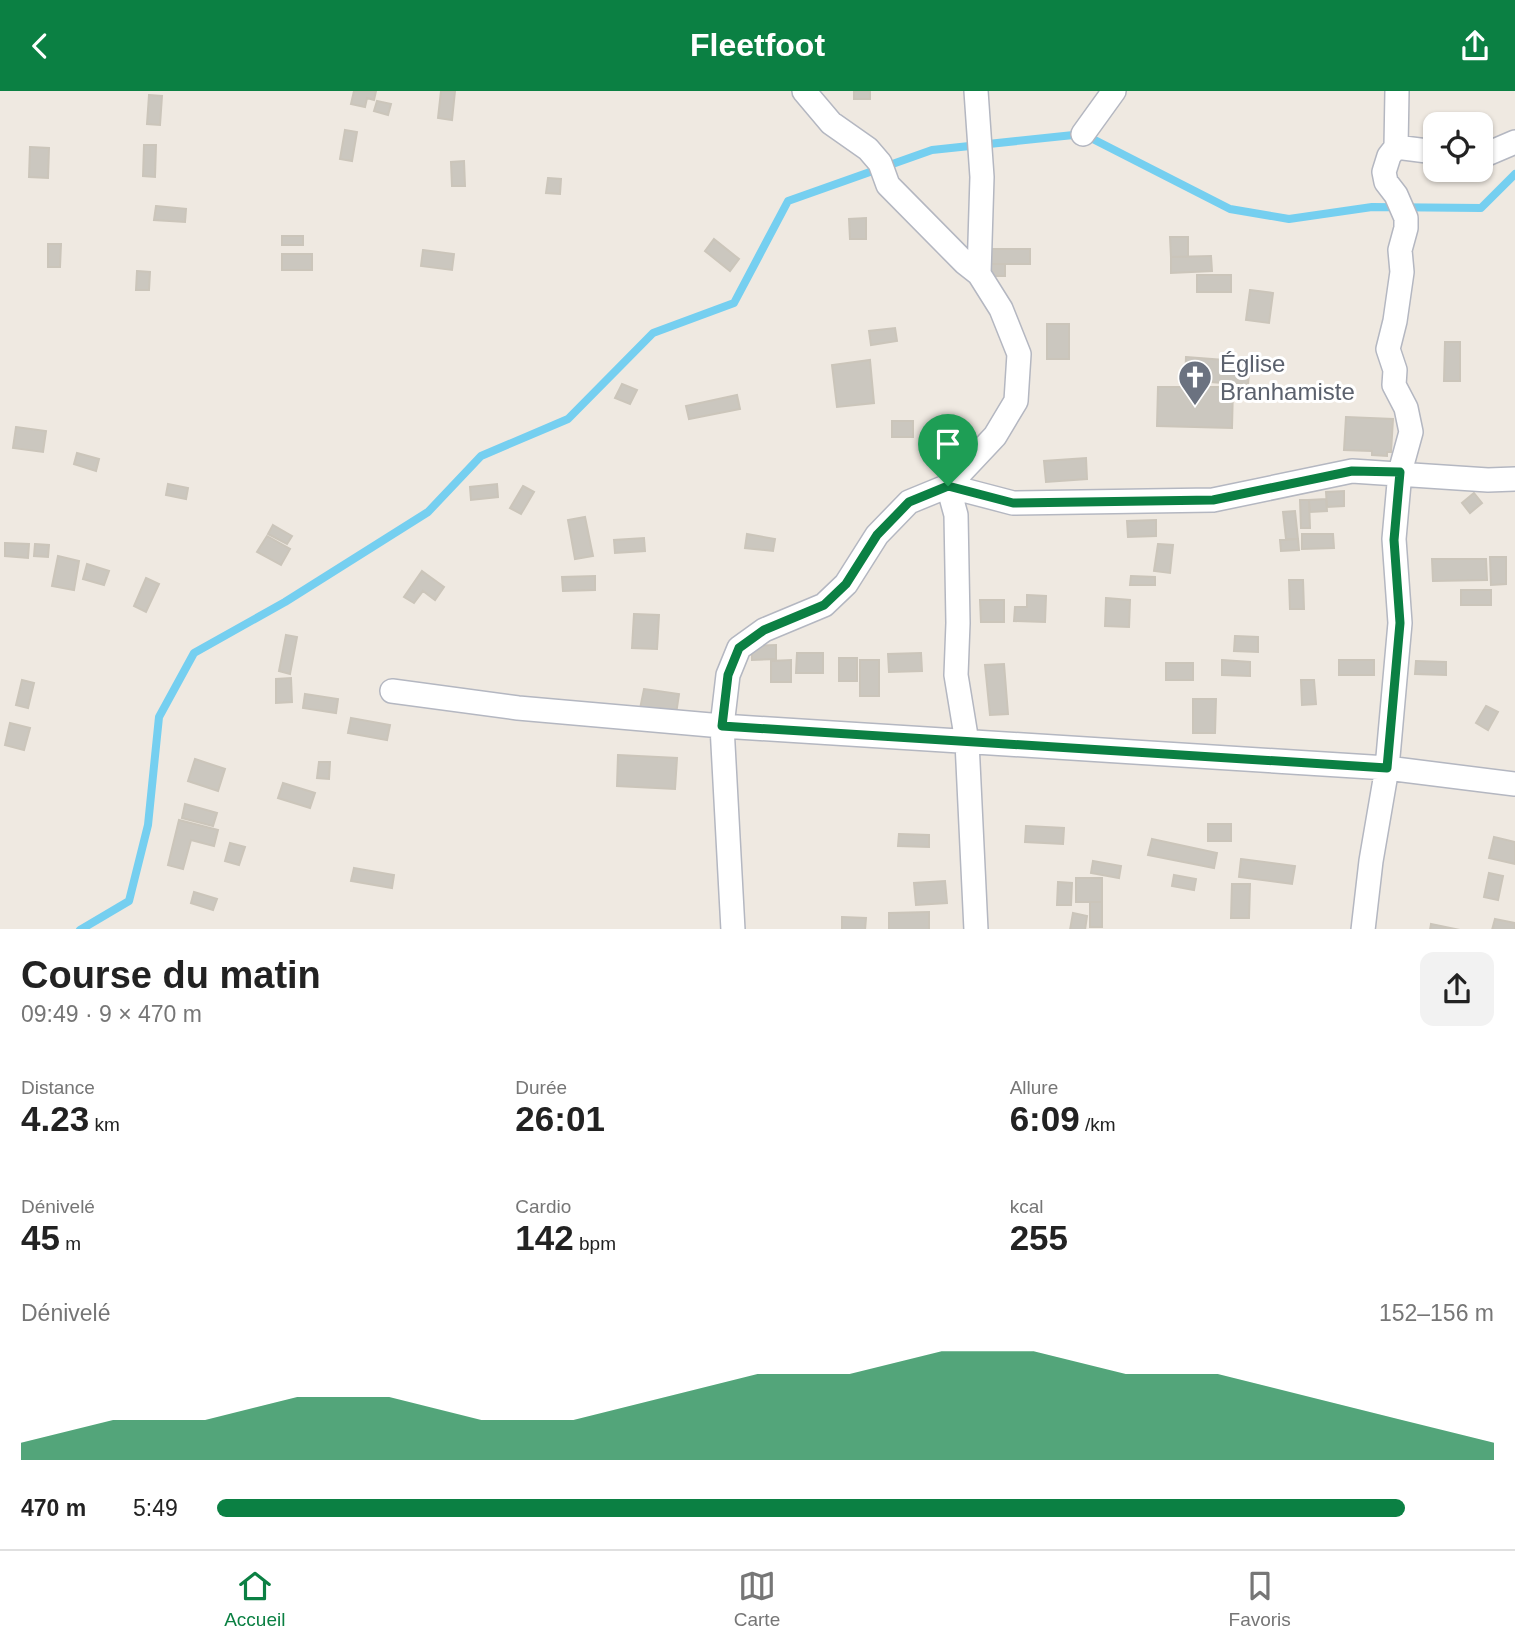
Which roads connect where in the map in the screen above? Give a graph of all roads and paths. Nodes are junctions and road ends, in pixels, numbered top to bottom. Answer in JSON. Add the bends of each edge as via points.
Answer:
{"nodes":[{"id":1,"x":804,"y":91,"type":"edge"},
{"id":2,"x":976,"y":91,"type":"edge"},
{"id":3,"x":1114,"y":91,"type":"edge"},
{"id":4,"x":1396,"y":91,"type":"edge"},
{"id":5,"x":1083,"y":134,"type":"dead end"},
{"id":6,"x":1515,"y":142,"type":"edge"},
{"id":7,"x":1396,"y":147,"type":"junction"},
{"id":8,"x":1423,"y":150,"type":"edge"},
{"id":9,"x":1493,"y":151,"type":"edge"},
{"id":10,"x":979,"y":274,"type":"junction"},
{"id":11,"x":1400,"y":472,"type":"junction"},
{"id":12,"x":1515,"y":479,"type":"edge"},
{"id":13,"x":948,"y":486,"type":"junction"},
{"id":14,"x":392,"y":691,"type":"dead end"},
{"id":15,"x":722,"y":726,"type":"junction"},
{"id":16,"x":967,"y":742,"type":"junction"},
{"id":17,"x":1387,"y":768,"type":"junction"},
{"id":18,"x":1515,"y":784,"type":"edge"},
{"id":19,"x":733,"y":929,"type":"edge"},
{"id":20,"x":976,"y":929,"type":"edge"},
{"id":21,"x":1363,"y":929,"type":"edge"}],
"edges":[{"from":1,"to":10,"type":"street","via":[[831,123],[868,149],[880,163],[888,185]]},
{"from":2,"to":10,"type":"street","via":[[982,177]]},
{"from":3,"to":5,"type":"street"},
{"from":4,"to":7,"type":"street"},
{"from":6,"to":9,"type":"street"},
{"from":7,"to":8,"type":"street"},
{"from":7,"to":11,"type":"street","via":[[1384,172],[1406,218],[1395,321],[1388,342],[1394,385],[1411,432]]},
{"from":10,"to":13,"type":"street","via":[[1001,309],[1019,354],[1016,401],[995,436]]},
{"from":11,"to":12,"type":"street"},
{"from":11,"to":13,"type":"street","via":[[1352,471],[1213,500],[1013,503]]},
{"from":11,"to":17,"type":"street","via":[[1394,540],[1400,623]]},
{"from":13,"to":15,"type":"street","via":[[909,502],[877,535],[846,584],[824,605],[764,630],[739,648],[728,675]]},
{"from":13,"to":16,"type":"street","via":[[956,515],[956,675]]},
{"from":14,"to":15,"type":"street","via":[[518,708]]},
{"from":15,"to":16,"type":"street"},
{"from":15,"to":19,"type":"street"},
{"from":16,"to":17,"type":"street"},
{"from":16,"to":20,"type":"street"},
{"from":17,"to":18,"type":"street"},
{"from":17,"to":21,"type":"street"}]}
